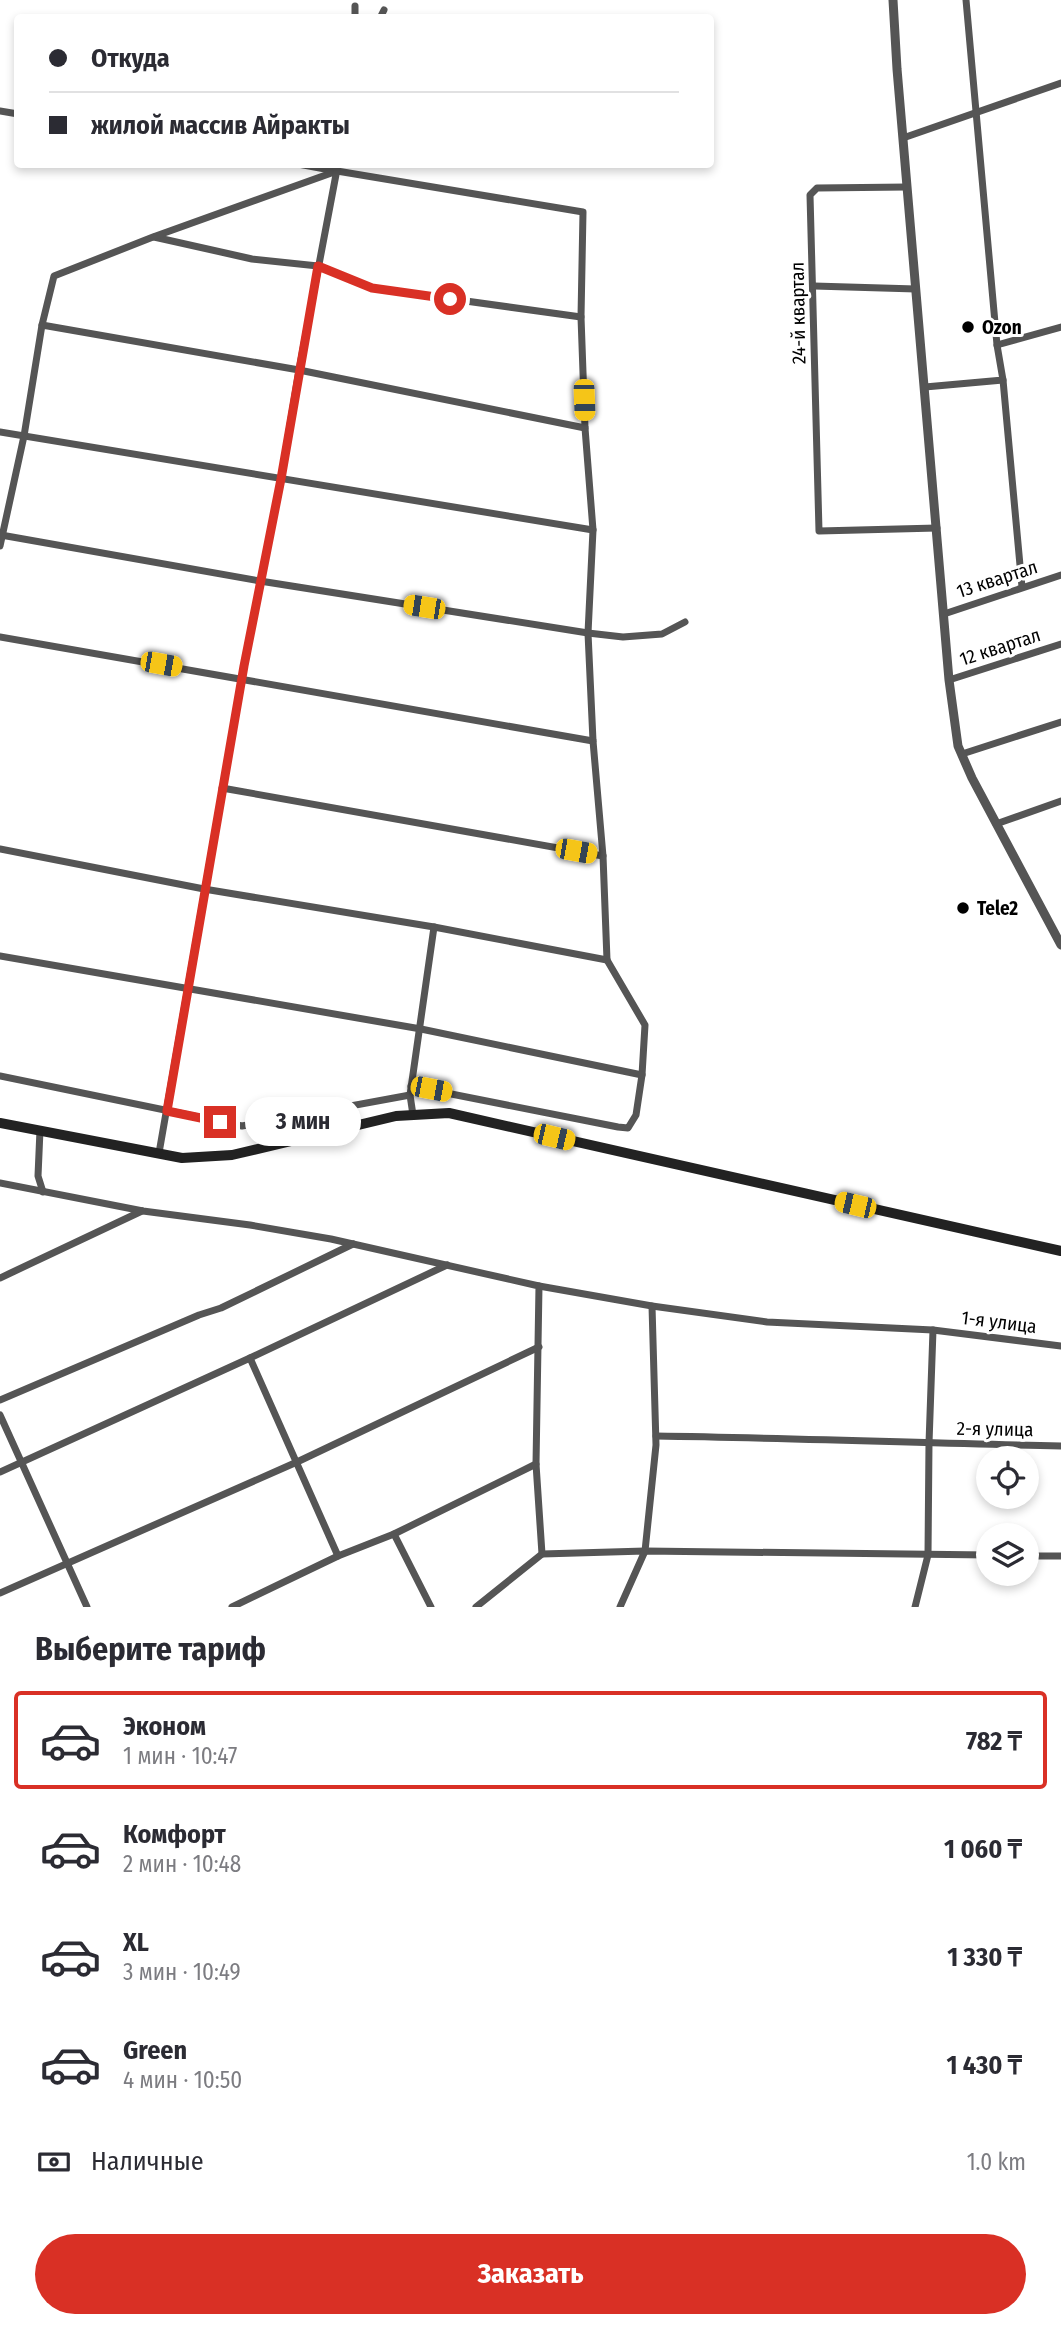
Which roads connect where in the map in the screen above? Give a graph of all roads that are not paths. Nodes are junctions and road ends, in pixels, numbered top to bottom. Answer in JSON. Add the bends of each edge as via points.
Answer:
{"nodes":[{"id":1,"x":893,"y":0,"type":"edge"},
{"id":2,"x":966,"y":0,"type":"edge"},
{"id":3,"x":355,"y":6,"type":"dead end"},
{"id":4,"x":355,"y":14,"type":"edge"},
{"id":5,"x":1061,"y":83,"type":"edge"},
{"id":6,"x":975,"y":114,"type":"junction"},
{"id":7,"x":903,"y":138,"type":"junction"},
{"id":8,"x":338,"y":168,"type":"edge"},
{"id":9,"x":907,"y":187,"type":"junction"},
{"id":10,"x":153,"y":237,"type":"junction"},
{"id":11,"x":318,"y":266,"type":"junction"},
{"id":12,"x":814,"y":286,"type":"junction"},
{"id":13,"x":916,"y":289,"type":"junction"},
{"id":14,"x":581,"y":317,"type":"junction"},
{"id":15,"x":42,"y":325,"type":"junction"},
{"id":16,"x":1061,"y":327,"type":"edge"},
{"id":17,"x":997,"y":345,"type":"junction"},
{"id":18,"x":299,"y":370,"type":"junction"},
{"id":19,"x":1003,"y":380,"type":"junction"},
{"id":20,"x":925,"y":387,"type":"junction"},
{"id":21,"x":585,"y":428,"type":"junction"},
{"id":22,"x":0,"y":432,"type":"edge"},
{"id":23,"x":24,"y":436,"type":"junction"},
{"id":24,"x":281,"y":479,"type":"junction"},
{"id":25,"x":937,"y":528,"type":"junction"},
{"id":26,"x":593,"y":530,"type":"junction"},
{"id":27,"x":1,"y":535,"type":"edge"},
{"id":28,"x":0,"y":546,"type":"edge"},
{"id":29,"x":1061,"y":575,"type":"edge"},
{"id":30,"x":260,"y":581,"type":"junction"},
{"id":31,"x":1022,"y":587,"type":"junction"},
{"id":32,"x":944,"y":614,"type":"junction"},
{"id":33,"x":685,"y":622,"type":"dead end"},
{"id":34,"x":588,"y":633,"type":"junction"},
{"id":35,"x":0,"y":637,"type":"edge"},
{"id":36,"x":1061,"y":644,"type":"edge"},
{"id":37,"x":242,"y":678,"type":"junction"},
{"id":38,"x":949,"y":680,"type":"junction"},
{"id":39,"x":1061,"y":722,"type":"edge"},
{"id":40,"x":593,"y":741,"type":"junction"},
{"id":41,"x":962,"y":754,"type":"junction"},
{"id":42,"x":222,"y":788,"type":"junction"},
{"id":43,"x":1061,"y":801,"type":"edge"},
{"id":44,"x":996,"y":824,"type":"junction"},
{"id":45,"x":0,"y":849,"type":"edge"},
{"id":46,"x":603,"y":856,"type":"junction"},
{"id":47,"x":204,"y":889,"type":"junction"},
{"id":48,"x":434,"y":927,"type":"junction"},
{"id":49,"x":1061,"y":945,"type":"edge"},
{"id":50,"x":0,"y":956,"type":"edge"},
{"id":51,"x":607,"y":960,"type":"junction"},
{"id":52,"x":187,"y":988,"type":"junction"},
{"id":53,"x":421,"y":1029,"type":"junction"},
{"id":54,"x":642,"y":1075,"type":"junction"},
{"id":55,"x":0,"y":1076,"type":"edge"},
{"id":56,"x":411,"y":1086,"type":"junction"},
{"id":57,"x":410,"y":1095,"type":"junction"},
{"id":58,"x":167,"y":1111,"type":"junction"},
{"id":59,"x":413,"y":1115,"type":"junction"},
{"id":60,"x":0,"y":1123,"type":"edge"},
{"id":61,"x":40,"y":1130,"type":"junction"},
{"id":62,"x":159,"y":1153,"type":"junction"},
{"id":63,"x":0,"y":1183,"type":"edge"},
{"id":64,"x":43,"y":1192,"type":"junction"},
{"id":65,"x":143,"y":1211,"type":"junction"},
{"id":66,"x":352,"y":1244,"type":"junction"},
{"id":67,"x":1061,"y":1251,"type":"edge"},
{"id":68,"x":448,"y":1265,"type":"junction"},
{"id":69,"x":0,"y":1278,"type":"edge"},
{"id":70,"x":539,"y":1286,"type":"junction"},
{"id":71,"x":652,"y":1306,"type":"junction"},
{"id":72,"x":933,"y":1330,"type":"junction"},
{"id":73,"x":1061,"y":1346,"type":"edge"},
{"id":74,"x":539,"y":1348,"type":"junction"},
{"id":75,"x":250,"y":1358,"type":"junction"},
{"id":76,"x":0,"y":1400,"type":"edge"},
{"id":77,"x":0,"y":1416,"type":"edge"},
{"id":78,"x":656,"y":1436,"type":"junction"},
{"id":79,"x":929,"y":1443,"type":"junction"},
{"id":80,"x":1061,"y":1446,"type":"edge"},
{"id":81,"x":298,"y":1462,"type":"junction"},
{"id":82,"x":22,"y":1463,"type":"junction"},
{"id":83,"x":536,"y":1464,"type":"junction"},
{"id":84,"x":0,"y":1472,"type":"edge"},
{"id":85,"x":394,"y":1534,"type":"junction"},
{"id":86,"x":645,"y":1551,"type":"junction"},
{"id":87,"x":542,"y":1554,"type":"junction"},
{"id":88,"x":928,"y":1555,"type":"junction"},
{"id":89,"x":976,"y":1555,"type":"edge"},
{"id":90,"x":338,"y":1556,"type":"junction"},
{"id":91,"x":1039,"y":1556,"type":"edge"},
{"id":92,"x":1061,"y":1556,"type":"edge"},
{"id":93,"x":66,"y":1562,"type":"junction"},
{"id":94,"x":0,"y":1593,"type":"edge"},
{"id":95,"x":87,"y":1607,"type":"edge"},
{"id":96,"x":232,"y":1607,"type":"edge"},
{"id":97,"x":431,"y":1607,"type":"edge"},
{"id":98,"x":476,"y":1607,"type":"edge"},
{"id":99,"x":620,"y":1607,"type":"edge"},
{"id":100,"x":915,"y":1607,"type":"edge"}],
"edges":[{"from":1,"to":7,"type":"street"},
{"from":2,"to":6,"type":"street"},
{"from":3,"to":4,"type":"street"},
{"from":5,"to":6,"type":"street"},
{"from":6,"to":7,"type":"street"},
{"from":6,"to":17,"type":"street"},
{"from":7,"to":9,"type":"street"},
{"from":8,"to":10,"type":"street"},
{"from":8,"to":11,"type":"street"},
{"from":8,"to":14,"type":"street","via":[[583,212]]},
{"from":9,"to":12,"type":"street","name":"24-й квартал","via":[[811,191]]},
{"from":9,"to":13,"type":"street"},
{"from":10,"to":11,"type":"street","via":[[252,259]]},
{"from":10,"to":15,"type":"street","via":[[54,276]]},
{"from":11,"to":14,"type":"street","via":[[372,288]]},
{"from":11,"to":18,"type":"street"},
{"from":12,"to":13,"type":"street"},
{"from":12,"to":25,"type":"street","name":"24-й квартал","via":[[819,531]]},
{"from":13,"to":20,"type":"street"},
{"from":14,"to":21,"type":"street"},
{"from":15,"to":18,"type":"street"},
{"from":15,"to":23,"type":"street"},
{"from":16,"to":17,"type":"street"},
{"from":17,"to":19,"type":"street"},
{"from":18,"to":21,"type":"street"},
{"from":18,"to":24,"type":"street"},
{"from":19,"to":20,"type":"street"},
{"from":19,"to":31,"type":"street"},
{"from":20,"to":25,"type":"street"},
{"from":21,"to":26,"type":"street"},
{"from":22,"to":23,"type":"street"},
{"from":23,"to":24,"type":"street"},
{"from":23,"to":27,"type":"street"},
{"from":24,"to":26,"type":"street"},
{"from":24,"to":30,"type":"street"},
{"from":25,"to":32,"type":"street"},
{"from":26,"to":34,"type":"street"},
{"from":27,"to":28,"type":"street"},
{"from":27,"to":30,"type":"street"},
{"from":29,"to":31,"type":"street","name":"13 квартал"},
{"from":30,"to":34,"type":"street"},
{"from":30,"to":37,"type":"street"},
{"from":31,"to":32,"type":"street","name":"13 квартал"},
{"from":32,"to":38,"type":"street"},
{"from":33,"to":34,"type":"street","via":[[662,634],[624,637]]},
{"from":34,"to":40,"type":"street"},
{"from":35,"to":37,"type":"street"},
{"from":36,"to":38,"type":"street","name":"12 квартал"},
{"from":37,"to":40,"type":"street"},
{"from":37,"to":42,"type":"street"},
{"from":38,"to":41,"type":"street"},
{"from":39,"to":41,"type":"street"},
{"from":40,"to":46,"type":"street"},
{"from":41,"to":44,"type":"street"},
{"from":42,"to":46,"type":"street"},
{"from":42,"to":47,"type":"street"},
{"from":43,"to":44,"type":"street"},
{"from":44,"to":49,"type":"street"},
{"from":45,"to":47,"type":"street"},
{"from":46,"to":51,"type":"street"},
{"from":47,"to":48,"type":"street"},
{"from":47,"to":52,"type":"street"},
{"from":48,"to":51,"type":"street"},
{"from":48,"to":53,"type":"street"},
{"from":50,"to":52,"type":"street"},
{"from":51,"to":54,"type":"street","via":[[645,1025]]},
{"from":52,"to":53,"type":"street"},
{"from":52,"to":58,"type":"street"},
{"from":53,"to":54,"type":"street"},
{"from":53,"to":56,"type":"street"},
{"from":54,"to":56,"type":"street","via":[[636,1115],[628,1128]]},
{"from":55,"to":58,"type":"street"},
{"from":56,"to":57,"type":"street"},
{"from":57,"to":58,"type":"street","via":[[242,1126]]},
{"from":57,"to":59,"type":"street"},
{"from":58,"to":62,"type":"street"},
{"from":59,"to":62,"type":"main road","via":[[232,1155]]},
{"from":59,"to":67,"type":"main road","via":[[449,1113]]},
{"from":60,"to":61,"type":"main road"},
{"from":61,"to":62,"type":"main road"},
{"from":61,"to":64,"type":"street","via":[[38,1176]]},
{"from":63,"to":64,"type":"street","name":"1-я улица"},
{"from":64,"to":65,"type":"street","name":"1-я улица"},
{"from":65,"to":66,"type":"street","name":"1-я улица"},
{"from":65,"to":69,"type":"street"},
{"from":66,"to":68,"type":"street","name":"1-я улица"},
{"from":66,"to":76,"type":"street","via":[[221,1308]]},
{"from":68,"to":70,"type":"street","name":"1-я улица"},
{"from":68,"to":75,"type":"street"},
{"from":70,"to":71,"type":"street","name":"1-я улица"},
{"from":70,"to":74,"type":"street"},
{"from":71,"to":72,"type":"street","name":"1-я улица","via":[[767,1322]]},
{"from":71,"to":78,"type":"street"},
{"from":72,"to":73,"type":"street","name":"1-я улица"},
{"from":72,"to":79,"type":"street"},
{"from":74,"to":81,"type":"street"},
{"from":74,"to":83,"type":"street"},
{"from":75,"to":81,"type":"street"},
{"from":75,"to":82,"type":"street"},
{"from":77,"to":82,"type":"street"},
{"from":78,"to":79,"type":"street","name":"2-я улица"},
{"from":78,"to":86,"type":"street"},
{"from":79,"to":80,"type":"street","name":"2-я улица"},
{"from":79,"to":88,"type":"street"},
{"from":81,"to":90,"type":"street"},
{"from":81,"to":93,"type":"street"},
{"from":82,"to":84,"type":"street"},
{"from":82,"to":93,"type":"street"},
{"from":83,"to":85,"type":"street"},
{"from":83,"to":87,"type":"street"},
{"from":85,"to":90,"type":"street"},
{"from":85,"to":97,"type":"street"},
{"from":86,"to":87,"type":"street"},
{"from":86,"to":88,"type":"street"},
{"from":86,"to":99,"type":"street"},
{"from":87,"to":98,"type":"street"},
{"from":88,"to":89,"type":"street"},
{"from":88,"to":100,"type":"street"},
{"from":90,"to":96,"type":"street"},
{"from":91,"to":92,"type":"street"},
{"from":93,"to":94,"type":"street"},
{"from":93,"to":95,"type":"street"}]}
